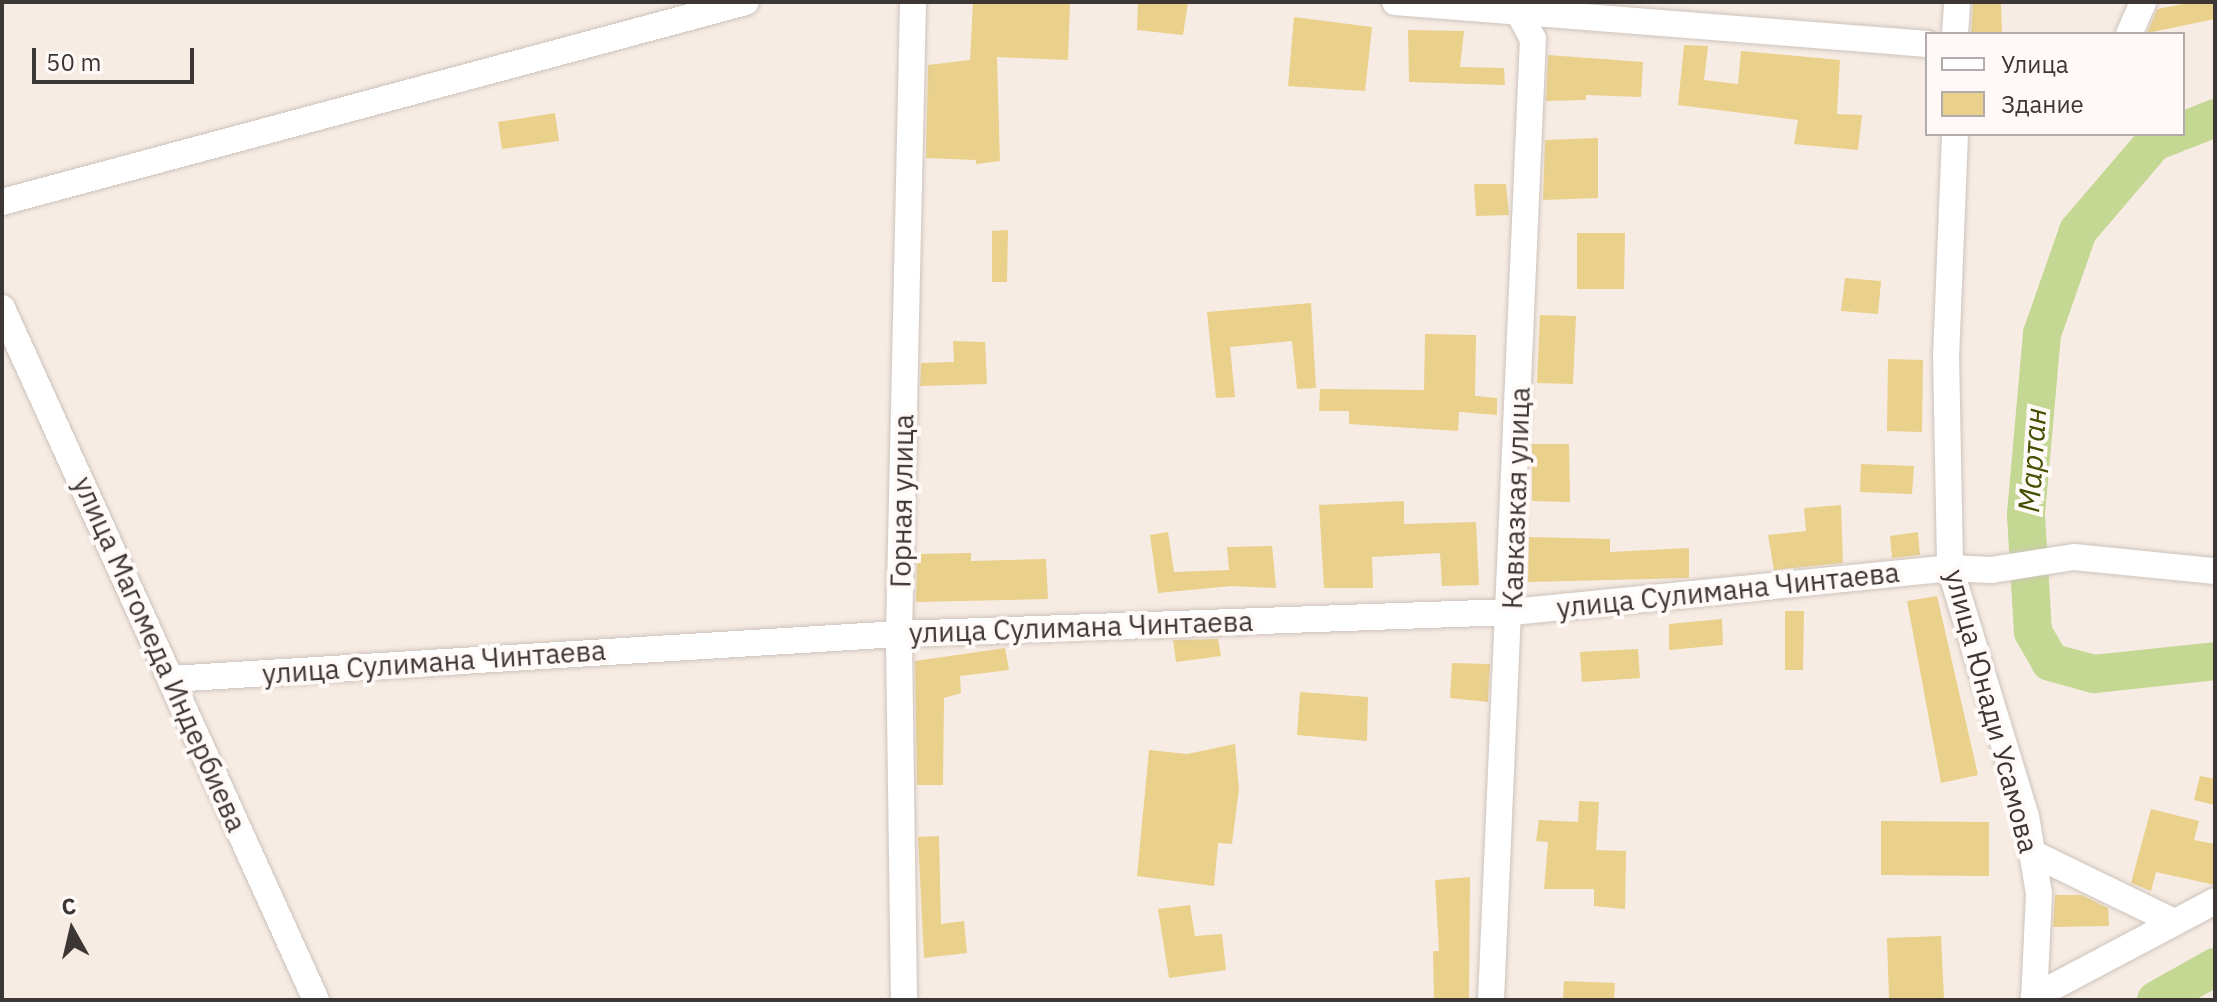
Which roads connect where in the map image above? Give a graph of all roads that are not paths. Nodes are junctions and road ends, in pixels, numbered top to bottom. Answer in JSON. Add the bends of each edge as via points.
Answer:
{"nodes":[{"id":1,"x":746,"y":2,"type":"edge"},
{"id":2,"x":913,"y":2,"type":"edge"},
{"id":3,"x":1395,"y":2,"type":"edge"},
{"id":4,"x":1957,"y":2,"type":"edge"},
{"id":5,"x":2143,"y":2,"type":"edge"},
{"id":6,"x":1514,"y":8,"type":"edge"},
{"id":7,"x":1955,"y":32,"type":"edge"},
{"id":8,"x":2130,"y":32,"type":"edge"},
{"id":9,"x":1925,"y":44,"type":"edge"},
{"id":10,"x":1957,"y":136,"type":"edge"},
{"id":11,"x":2,"y":202,"type":"edge"},
{"id":12,"x":2,"y":308,"type":"edge"},
{"id":13,"x":1950,"y":568,"type":"junction"},
{"id":14,"x":2215,"y":571,"type":"edge"},
{"id":15,"x":1512,"y":612,"type":"junction"},
{"id":16,"x":899,"y":634,"type":"junction"},
{"id":17,"x":171,"y":679,"type":"junction"},
{"id":18,"x":2032,"y":853,"type":"junction"},
{"id":19,"x":2215,"y":901,"type":"edge"},
{"id":20,"x":2174,"y":922,"type":"junction"},
{"id":21,"x":2034,"y":999,"type":"edge"},
{"id":22,"x":316,"y":1000,"type":"edge"},
{"id":23,"x":904,"y":1000,"type":"edge"},
{"id":24,"x":1491,"y":1000,"type":"edge"}],
"edges":[{"from":1,"to":11,"type":"street"},
{"from":2,"to":16,"type":"street","name":"Горная улица"},
{"from":3,"to":6,"type":"street"},
{"from":4,"to":7,"type":"street"},
{"from":5,"to":8,"type":"street"},
{"from":6,"to":9,"type":"street"},
{"from":6,"to":15,"type":"street","name":"Кавказкая улица","via":[[1533,39]]},
{"from":10,"to":13,"type":"street","name":"улица Юнади Усамова","via":[[1946,354]]},
{"from":12,"to":17,"type":"street","name":"улица Магомеда Индербиева"},
{"from":13,"to":14,"type":"street","name":"улица Сулимана Чинтаева","via":[[1991,570],[2074,557]]},
{"from":13,"to":15,"type":"street","name":"улица Сулимана Чинтаева"},
{"from":13,"to":18,"type":"street","name":"улица Юнади Усамова","via":[[1962,619],[1991,690]]},
{"from":15,"to":16,"type":"street","name":"улица Сулимана Чинтаева"},
{"from":15,"to":24,"type":"street","name":"Кавказкая улица"},
{"from":16,"to":17,"type":"street","name":"улица Сулимана Чинтаева"},
{"from":16,"to":23,"type":"street","name":"Горная улица"},
{"from":17,"to":22,"type":"street","name":"улица Магомеда Индербиева"},
{"from":18,"to":20,"type":"street"},
{"from":18,"to":21,"type":"street","name":"улица Юнади Усамова","via":[[2039,894]]},
{"from":19,"to":20,"type":"street"},
{"from":20,"to":21,"type":"street"}]}
